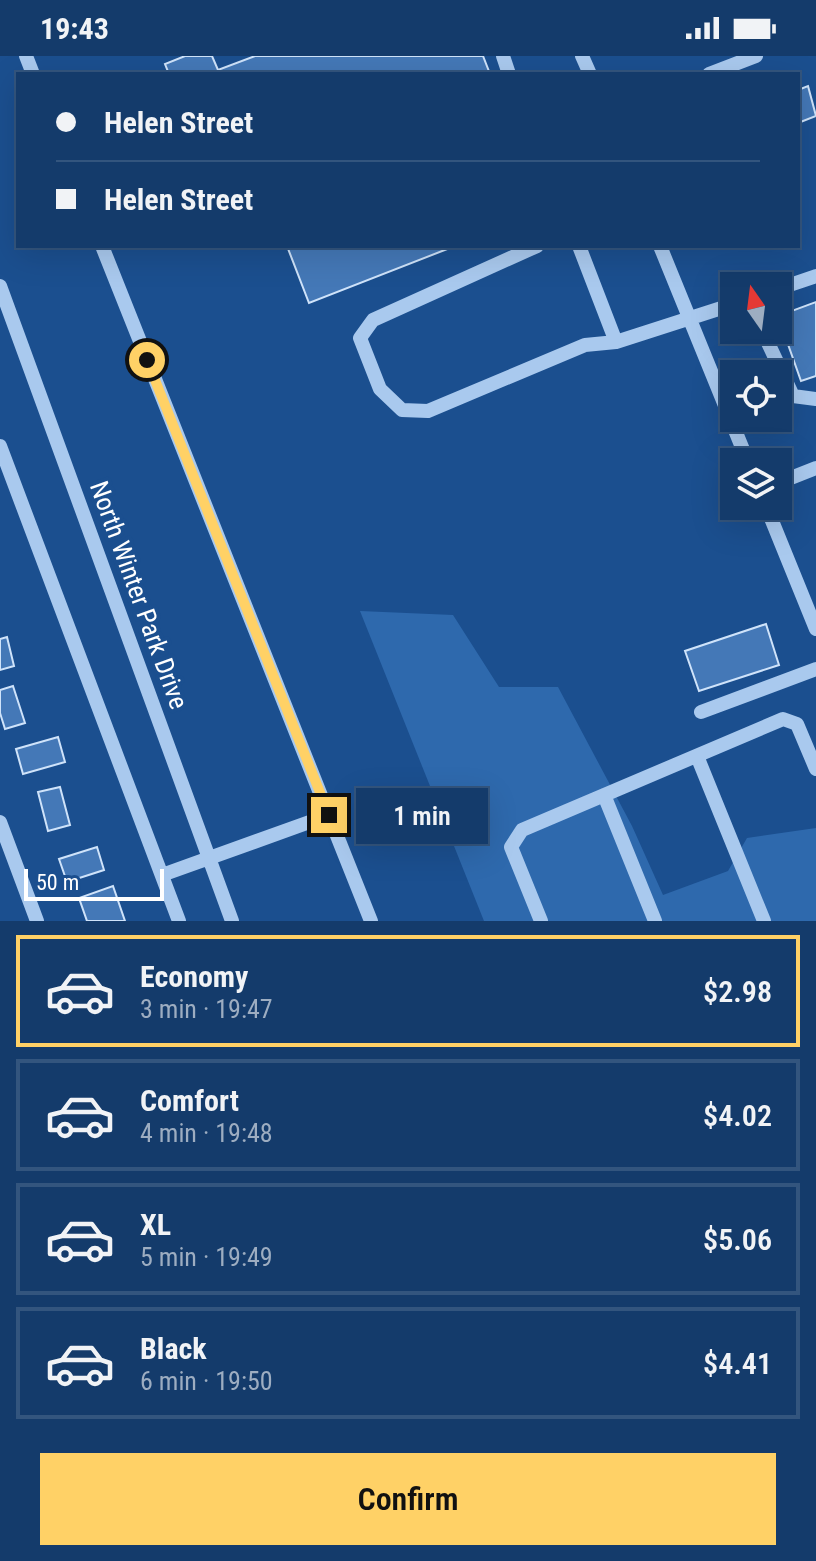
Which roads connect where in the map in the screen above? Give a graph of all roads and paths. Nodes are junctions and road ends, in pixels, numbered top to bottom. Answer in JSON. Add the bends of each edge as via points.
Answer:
{"nodes":[{"id":1,"x":756,"y":56,"type":"edge"},
{"id":2,"x":714,"y":72,"type":"edge"},
{"id":3,"x":103,"y":248,"type":"edge"},
{"id":4,"x":533,"y":248,"type":"edge"},
{"id":5,"x":580,"y":248,"type":"edge"},
{"id":6,"x":661,"y":248,"type":"edge"},
{"id":7,"x":816,"y":276,"type":"edge"},
{"id":8,"x":792,"y":284,"type":"edge"},
{"id":9,"x":0,"y":286,"type":"edge"},
{"id":10,"x":720,"y":309,"type":"edge"},
{"id":11,"x":689,"y":319,"type":"junction"},
{"id":12,"x":616,"y":342,"type":"junction"},
{"id":13,"x":769,"y":344,"type":"edge"},
{"id":14,"x":816,"y":399,"type":"edge"},
{"id":15,"x":0,"y":446,"type":"edge"},
{"id":16,"x":742,"y":448,"type":"edge"},
{"id":17,"x":816,"y":468,"type":"edge"},
{"id":18,"x":792,"y":477,"type":"edge"},
{"id":19,"x":772,"y":520,"type":"edge"},
{"id":20,"x":816,"y":629,"type":"edge"},
{"id":21,"x":816,"y":669,"type":"edge"},
{"id":22,"x":701,"y":712,"type":"dead end"},
{"id":23,"x":697,"y":756,"type":"junction"},
{"id":24,"x":816,"y":769,"type":"edge"},
{"id":25,"x":604,"y":795,"type":"junction"},
{"id":26,"x":329,"y":815,"type":"junction"},
{"id":27,"x":0,"y":822,"type":"edge"},
{"id":28,"x":210,"y":857,"type":"junction"},
{"id":29,"x":162,"y":875,"type":"junction"},
{"id":30,"x":37,"y":921,"type":"edge"},
{"id":31,"x":179,"y":921,"type":"edge"},
{"id":32,"x":232,"y":921,"type":"edge"},
{"id":33,"x":371,"y":921,"type":"edge"},
{"id":34,"x":541,"y":921,"type":"edge"},
{"id":35,"x":655,"y":921,"type":"edge"},
{"id":36,"x":764,"y":921,"type":"edge"}],
"edges":[{"from":1,"to":2,"type":"street"},
{"from":3,"to":26,"type":"street"},
{"from":4,"to":12,"type":"street","via":[[373,320],[360,338],[380,389],[402,410],[428,411],[585,345]]},
{"from":5,"to":12,"type":"street"},
{"from":6,"to":11,"type":"street"},
{"from":7,"to":8,"type":"street"},
{"from":9,"to":28,"type":"street","name":"North Winter Park Drive"},
{"from":10,"to":11,"type":"street"},
{"from":11,"to":12,"type":"street"},
{"from":11,"to":16,"type":"street"},
{"from":13,"to":14,"type":"street","via":[[793,396]]},
{"from":15,"to":29,"type":"street"},
{"from":17,"to":18,"type":"street"},
{"from":19,"to":20,"type":"street"},
{"from":21,"to":22,"type":"street"},
{"from":23,"to":24,"type":"street","via":[[783,719],[797,724]]},
{"from":23,"to":25,"type":"street"},
{"from":23,"to":36,"type":"street"},
{"from":25,"to":34,"type":"street","via":[[522,830],[511,847]]},
{"from":25,"to":35,"type":"street"},
{"from":26,"to":28,"type":"street"},
{"from":26,"to":33,"type":"street"},
{"from":27,"to":30,"type":"street"},
{"from":28,"to":29,"type":"street"},
{"from":28,"to":32,"type":"street","name":"North Winter Park Drive"},
{"from":29,"to":31,"type":"street"}]}
